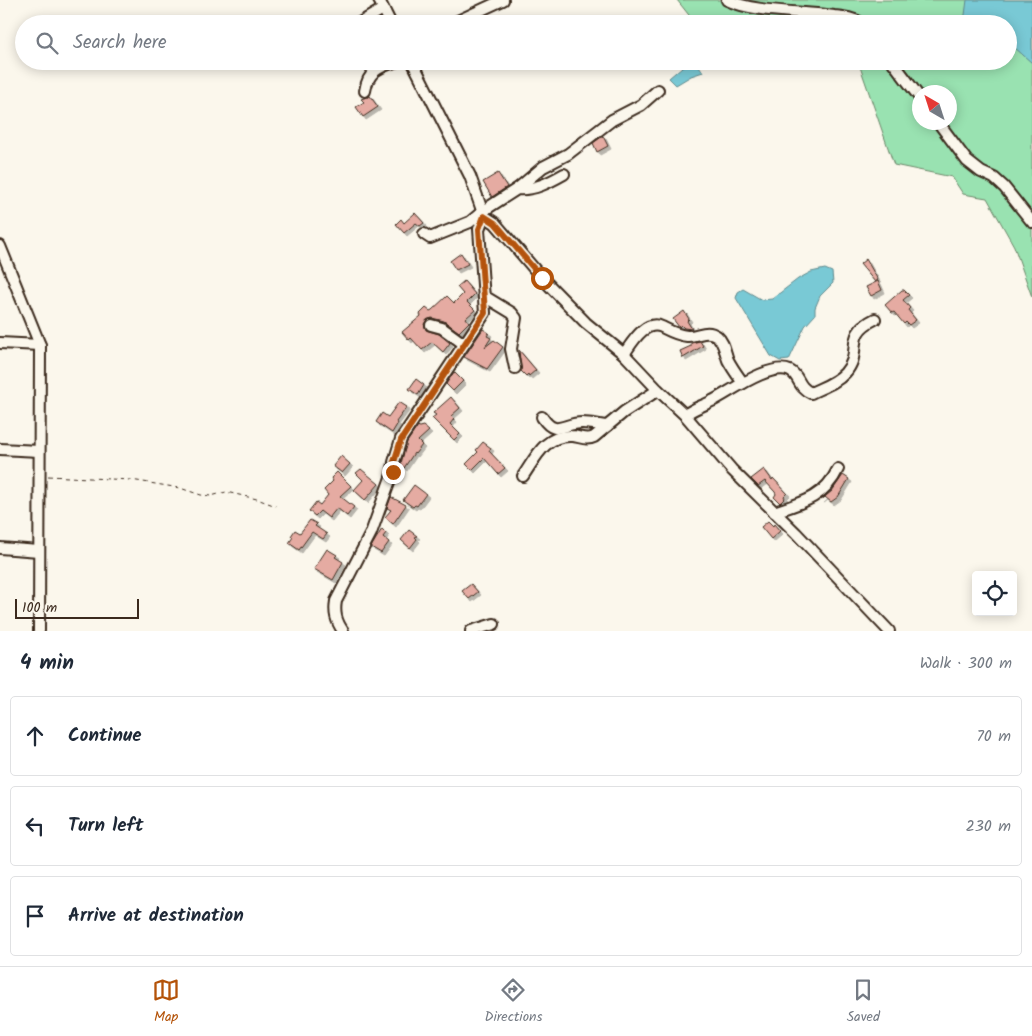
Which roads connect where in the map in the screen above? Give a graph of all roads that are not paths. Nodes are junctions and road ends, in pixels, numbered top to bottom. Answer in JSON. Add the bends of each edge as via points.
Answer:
{"nodes":[{"id":1,"x":504,"y":0,"type":"edge"},
{"id":2,"x":727,"y":0,"type":"edge"},
{"id":3,"x":381,"y":4,"type":"edge"},
{"id":4,"x":368,"y":15,"type":"edge"},
{"id":5,"x":471,"y":15,"type":"edge"},
{"id":6,"x":828,"y":15,"type":"edge"},
{"id":7,"x":377,"y":70,"type":"edge"},
{"id":8,"x":417,"y":70,"type":"edge"},
{"id":9,"x":899,"y":70,"type":"edge"},
{"id":10,"x":912,"y":87,"type":"edge"},
{"id":11,"x":658,"y":90,"type":"dead end"},
{"id":12,"x":365,"y":91,"type":"dead end"},
{"id":13,"x":944,"y":130,"type":"edge"},
{"id":14,"x":564,"y":174,"type":"dead end"},
{"id":15,"x":517,"y":189,"type":"junction"},
{"id":16,"x":484,"y":214,"type":"junction"},
{"id":17,"x":1032,"y":222,"type":"edge"},
{"id":18,"x":424,"y":234,"type":"dead end"},
{"id":19,"x":0,"y":247,"type":"edge"},
{"id":20,"x":484,"y":296,"type":"junction"},
{"id":21,"x":875,"y":319,"type":"dead end"},
{"id":22,"x":430,"y":325,"type":"dead end"},
{"id":23,"x":0,"y":343,"type":"edge"},
{"id":24,"x":464,"y":344,"type":"junction"},
{"id":25,"x":40,"y":345,"type":"junction"},
{"id":26,"x":624,"y":354,"type":"junction"},
{"id":27,"x":515,"y":368,"type":"dead end"},
{"id":28,"x":743,"y":383,"type":"junction"},
{"id":29,"x":658,"y":390,"type":"junction"},
{"id":30,"x":685,"y":415,"type":"junction"},
{"id":31,"x":542,"y":417,"type":"dead end"},
{"id":32,"x":607,"y":426,"type":"junction"},
{"id":33,"x":0,"y":448,"type":"edge"},
{"id":34,"x":39,"y":451,"type":"junction"},
{"id":35,"x":838,"y":469,"type":"dead end"},
{"id":36,"x":522,"y":476,"type":"dead end"},
{"id":37,"x":774,"y":512,"type":"junction"},
{"id":38,"x":0,"y":548,"type":"edge"},
{"id":39,"x":38,"y":551,"type":"junction"},
{"id":40,"x":494,"y":624,"type":"dead end"},
{"id":41,"x":39,"y":631,"type":"edge"},
{"id":42,"x":343,"y":631,"type":"edge"},
{"id":43,"x":471,"y":631,"type":"edge"},
{"id":44,"x":889,"y":631,"type":"edge"}],
"edges":[{"from":1,"to":5,"type":"street"},
{"from":2,"to":6,"type":"street","via":[[745,7]]},
{"from":3,"to":4,"type":"street"},
{"from":7,"to":12,"type":"street","via":[[367,80]]},
{"from":8,"to":16,"type":"street","via":[[470,176]]},
{"from":9,"to":10,"type":"street"},
{"from":11,"to":15,"type":"street","via":[[568,154],[543,167]]},
{"from":13,"to":17,"type":"street","via":[[967,161],[1004,187]]},
{"from":14,"to":15,"type":"street","via":[[536,187]]},
{"from":15,"to":16,"type":"street"},
{"from":16,"to":18,"type":"street","via":[[443,234],[430,238]]},
{"from":16,"to":20,"type":"street","via":[[479,229]]},
{"from":16,"to":26,"type":"street","via":[[586,323]]},
{"from":19,"to":25,"type":"street"},
{"from":20,"to":24,"type":"street","via":[[483,316]]},
{"from":20,"to":27,"type":"street","via":[[516,318],[511,349]]},
{"from":21,"to":28,"type":"street","via":[[857,333],[851,364],[835,382],[811,392],[800,385],[796,376],[785,370],[762,374]]},
{"from":22,"to":24,"type":"street","via":[[442,328]]},
{"from":23,"to":25,"type":"street"},
{"from":24,"to":42,"type":"street","via":[[401,440],[393,472],[370,533],[336,601],[336,619]]},
{"from":25,"to":34,"type":"street"},
{"from":26,"to":28,"type":"street","via":[[647,327],[659,325],[676,334],[690,336],[705,332],[716,336],[723,344],[728,361]]},
{"from":26,"to":29,"type":"street"},
{"from":28,"to":30,"type":"street"},
{"from":29,"to":30,"type":"street"},
{"from":29,"to":32,"type":"street"},
{"from":30,"to":37,"type":"street","via":[[732,470]]},
{"from":31,"to":32,"type":"street","via":[[548,426],[554,428],[582,423]]},
{"from":32,"to":36,"type":"street","via":[[590,439],[562,436],[550,440]]},
{"from":33,"to":34,"type":"street"},
{"from":34,"to":39,"type":"street"},
{"from":35,"to":37,"type":"street","via":[[828,485],[813,498]]},
{"from":37,"to":44,"type":"street"},
{"from":38,"to":39,"type":"street"},
{"from":39,"to":41,"type":"street"},
{"from":40,"to":43,"type":"street"}]}
